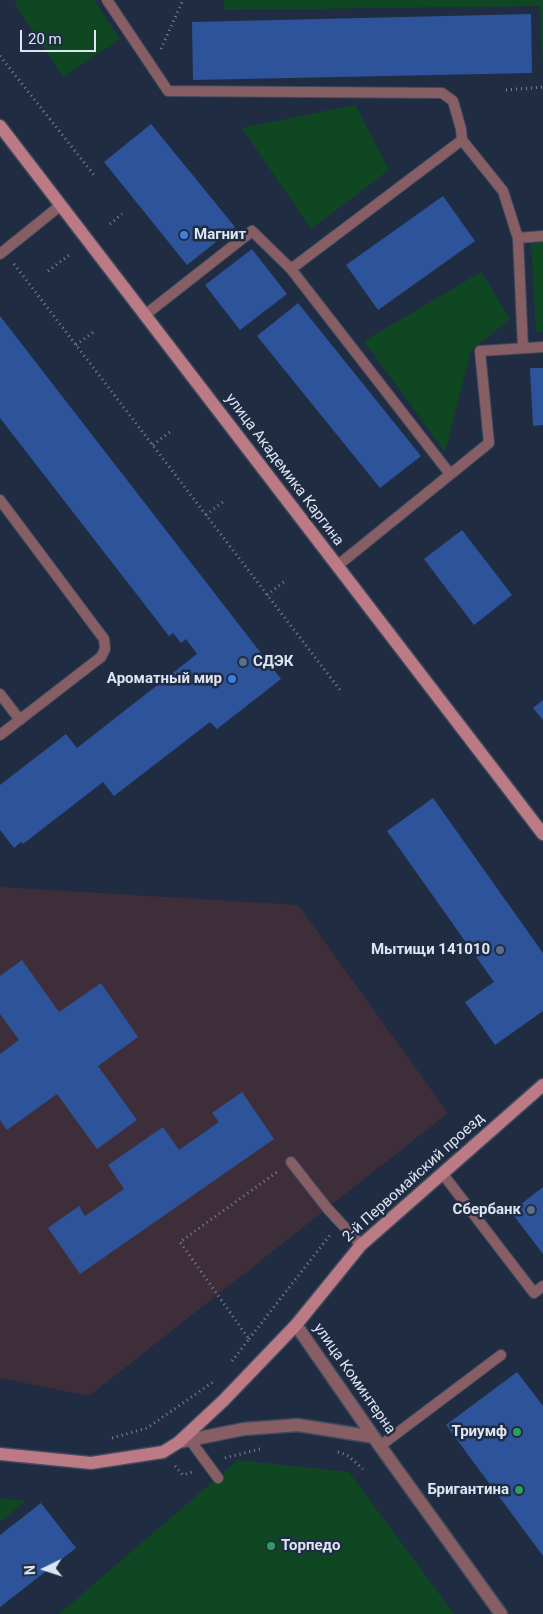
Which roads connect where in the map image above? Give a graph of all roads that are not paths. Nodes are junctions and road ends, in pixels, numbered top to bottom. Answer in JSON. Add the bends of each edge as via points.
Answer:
{"nodes":[{"id":1,"x":107,"y":0,"type":"edge"},
{"id":2,"x":0,"y":126,"type":"edge"},
{"id":3,"x":462,"y":140,"type":"junction"},
{"id":4,"x":61,"y":205,"type":"junction"},
{"id":5,"x":543,"y":236,"type":"edge"},
{"id":6,"x":518,"y":238,"type":"junction"},
{"id":7,"x":2,"y":252,"type":"edge"},
{"id":8,"x":290,"y":269,"type":"junction"},
{"id":9,"x":145,"y":315,"type":"junction"},
{"id":10,"x":543,"y":347,"type":"edge"},
{"id":11,"x":523,"y":348,"type":"junction"},
{"id":12,"x":450,"y":474,"type":"junction"},
{"id":13,"x":0,"y":500,"type":"edge"},
{"id":14,"x":337,"y":566,"type":"junction"},
{"id":15,"x":0,"y":694,"type":"edge"},
{"id":16,"x":20,"y":720,"type":"junction"},
{"id":17,"x":0,"y":735,"type":"edge"},
{"id":18,"x":543,"y":834,"type":"edge"},
{"id":19,"x":543,"y":1085,"type":"edge"},
{"id":20,"x":292,"y":1162,"type":"road end"},
{"id":21,"x":442,"y":1172,"type":"junction"},
{"id":22,"x":361,"y":1245,"type":"junction"},
{"id":23,"x":543,"y":1286,"type":"edge"},
{"id":24,"x":296,"y":1325,"type":"junction"},
{"id":25,"x":501,"y":1355,"type":"dead end"},
{"id":26,"x":185,"y":1441,"type":"junction"},
{"id":27,"x":377,"y":1442,"type":"junction"},
{"id":28,"x":0,"y":1454,"type":"edge"},
{"id":29,"x":218,"y":1478,"type":"dead end"},
{"id":30,"x":501,"y":1614,"type":"edge"}],
"edges":[{"from":1,"to":3,"type":"lane","via":[[168,91],[442,93],[453,101]]},
{"from":2,"to":4,"type":"street","name":"улица Академика Каргина"},
{"from":3,"to":6,"type":"lane","via":[[503,191]]},
{"from":3,"to":8,"type":"lane"},
{"from":4,"to":7,"type":"lane"},
{"from":4,"to":9,"type":"street","name":"улица Академика Каргина"},
{"from":5,"to":6,"type":"lane"},
{"from":6,"to":11,"type":"lane"},
{"from":8,"to":9,"type":"lane","via":[[252,231]]},
{"from":8,"to":12,"type":"lane"},
{"from":9,"to":14,"type":"street","name":"улица Академика Каргина"},
{"from":10,"to":11,"type":"lane"},
{"from":11,"to":12,"type":"lane","via":[[480,351],[489,442]]},
{"from":12,"to":14,"type":"lane"},
{"from":13,"to":16,"type":"lane","via":[[104,639],[105,648],[101,657]]},
{"from":14,"to":18,"type":"street","name":"улица Академика Каргина"},
{"from":15,"to":16,"type":"lane"},
{"from":16,"to":17,"type":"lane"},
{"from":19,"to":21,"type":"street","name":"2-й Первомайский проезд"},
{"from":20,"to":22,"type":"lane"},
{"from":21,"to":22,"type":"street","name":"2-й Первомайский проезд"},
{"from":21,"to":23,"type":"lane","via":[[534,1293]]},
{"from":22,"to":24,"type":"street","name":"2-й Первомайский проезд"},
{"from":24,"to":26,"type":"street","name":"улица Коминтерна"},
{"from":24,"to":27,"type":"street","name":"улица Коминтерна"},
{"from":25,"to":27,"type":"lane"},
{"from":26,"to":27,"type":"street","via":[[244,1429],[298,1425]]},
{"from":26,"to":28,"type":"street","name":"улица Коминтерна","via":[[163,1452],[91,1463]]},
{"from":26,"to":29,"type":"lane"},
{"from":27,"to":30,"type":"street","name":"улица Коминтерна"}]}
